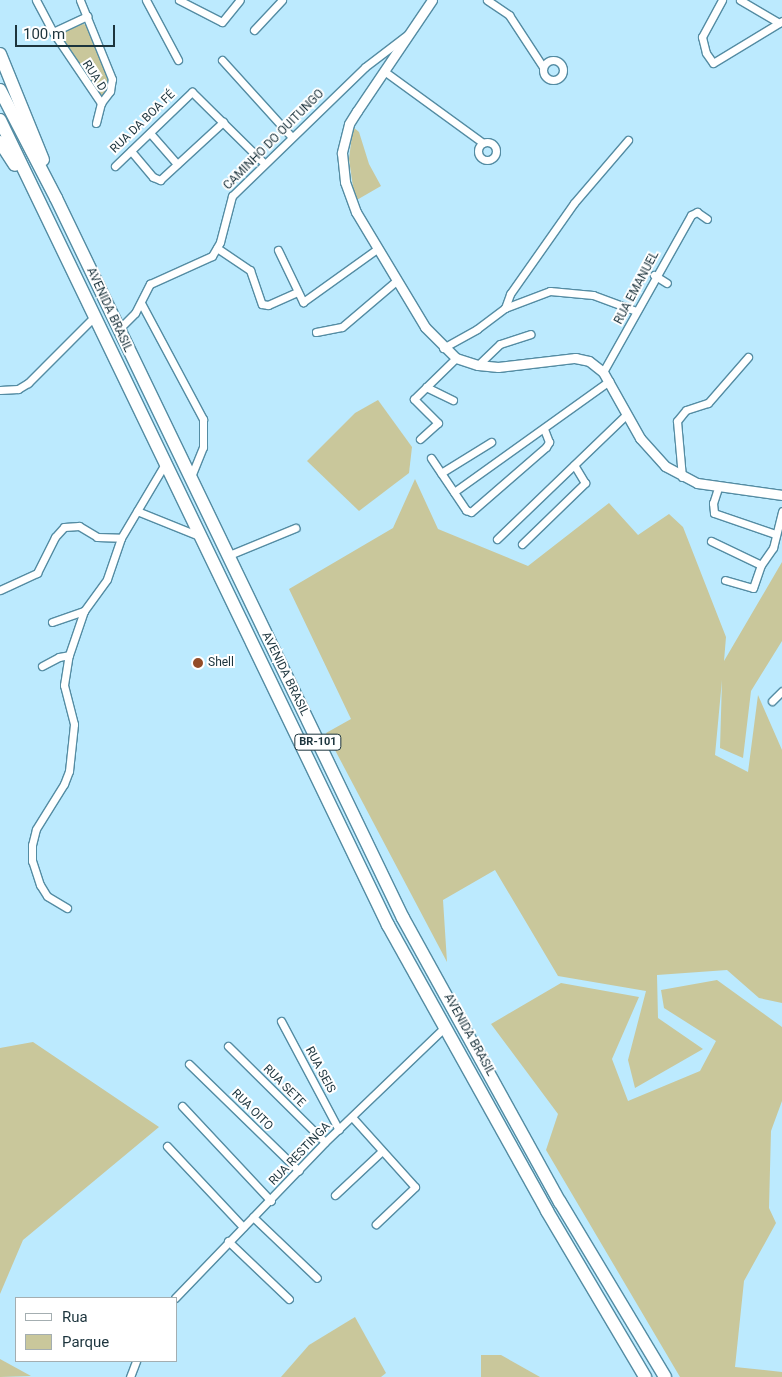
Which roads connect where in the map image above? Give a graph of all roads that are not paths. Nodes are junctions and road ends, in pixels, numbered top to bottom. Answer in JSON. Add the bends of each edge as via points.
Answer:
{"nodes":[{"id":1,"x":36,"y":0,"type":"edge"},
{"id":2,"x":80,"y":0,"type":"edge"},
{"id":3,"x":146,"y":0,"type":"edge"},
{"id":4,"x":179,"y":0,"type":"edge"},
{"id":5,"x":240,"y":0,"type":"edge"},
{"id":6,"x":282,"y":0,"type":"edge"},
{"id":7,"x":487,"y":0,"type":"edge"},
{"id":8,"x":722,"y":0,"type":"edge"},
{"id":9,"x":740,"y":0,"type":"edge"},
{"id":10,"x":429,"y":1,"type":"edge"},
{"id":11,"x":87,"y":16,"type":"junction"},
{"id":12,"x":781,"y":22,"type":"edge"},
{"id":13,"x":254,"y":30,"type":"dead end"},
{"id":14,"x":53,"y":32,"type":"junction"},
{"id":15,"x":408,"y":34,"type":"junction"},
{"id":16,"x":0,"y":54,"type":"edge"},
{"id":17,"x":178,"y":60,"type":"dead end"},
{"id":18,"x":222,"y":60,"type":"dead end"},
{"id":19,"x":543,"y":67,"type":"dead end"},
{"id":20,"x":384,"y":71,"type":"junction"},
{"id":21,"x":0,"y":90,"type":"edge"},
{"id":22,"x":102,"y":103,"type":"junction"},
{"id":23,"x":0,"y":120,"type":"edge"},
{"id":24,"x":96,"y":122,"type":"dead end"},
{"id":25,"x":223,"y":122,"type":"junction"},
{"id":26,"x":150,"y":133,"type":"junction"},
{"id":27,"x":291,"y":136,"type":"junction"},
{"id":28,"x":628,"y":140,"type":"dead end"},
{"id":29,"x":0,"y":142,"type":"edge"},
{"id":30,"x":483,"y":143,"type":"dead end"},
{"id":31,"x":131,"y":151,"type":"junction"},
{"id":32,"x":177,"y":164,"type":"junction"},
{"id":33,"x":264,"y":164,"type":"junction"},
{"id":34,"x":115,"y":166,"type":"dead end"},
{"id":35,"x":56,"y":198,"type":"junction"},
{"id":36,"x":46,"y":213,"type":"junction"},
{"id":37,"x":707,"y":219,"type":"dead end"},
{"id":38,"x":217,"y":248,"type":"junction"},
{"id":39,"x":377,"y":249,"type":"junction"},
{"id":40,"x":278,"y":250,"type":"dead end"},
{"id":41,"x":654,"y":275,"type":"junction"},
{"id":42,"x":396,"y":281,"type":"junction"},
{"id":43,"x":667,"y":283,"type":"dead end"},
{"id":44,"x":297,"y":292,"type":"junction"},
{"id":45,"x":141,"y":303,"type":"junction"},
{"id":46,"x":505,"y":308,"type":"junction"},
{"id":47,"x":636,"y":311,"type":"junction"},
{"id":48,"x":94,"y":317,"type":"junction"},
{"id":49,"x":118,"y":330,"type":"junction"},
{"id":50,"x":316,"y":332,"type":"dead end"},
{"id":51,"x":530,"y":334,"type":"dead end"},
{"id":52,"x":443,"y":348,"type":"junction"},
{"id":53,"x":748,"y":357,"type":"dead end"},
{"id":54,"x":456,"y":358,"type":"junction"},
{"id":55,"x":478,"y":365,"type":"junction"},
{"id":56,"x":603,"y":372,"type":"junction"},
{"id":57,"x":608,"y":382,"type":"junction"},
{"id":58,"x":426,"y":387,"type":"junction"},
{"id":59,"x":0,"y":390,"type":"edge"},
{"id":60,"x":453,"y":400,"type":"dead end"},
{"id":61,"x":626,"y":415,"type":"junction"},
{"id":62,"x":544,"y":430,"type":"junction"},
{"id":63,"x":420,"y":439,"type":"dead end"},
{"id":64,"x":491,"y":442,"type":"dead end"},
{"id":65,"x":431,"y":458,"type":"dead end"},
{"id":66,"x":165,"y":464,"type":"junction"},
{"id":67,"x":574,"y":465,"type":"junction"},
{"id":68,"x":441,"y":473,"type":"junction"},
{"id":69,"x":682,"y":477,"type":"junction"},
{"id":70,"x":190,"y":479,"type":"junction"},
{"id":71,"x":718,"y":488,"type":"junction"},
{"id":72,"x":454,"y":492,"type":"junction"},
{"id":73,"x":782,"y":495,"type":"edge"},
{"id":74,"x":137,"y":511,"type":"junction"},
{"id":75,"x":782,"y":511,"type":"edge"},
{"id":76,"x":295,"y":528,"type":"dead end"},
{"id":77,"x":775,"y":534,"type":"junction"},
{"id":78,"x":200,"y":536,"type":"junction"},
{"id":79,"x":121,"y":538,"type":"junction"},
{"id":80,"x":497,"y":539,"type":"dead end"},
{"id":81,"x":711,"y":541,"type":"dead end"},
{"id":82,"x":522,"y":544,"type":"dead end"},
{"id":83,"x":227,"y":556,"type":"junction"},
{"id":84,"x":761,"y":565,"type":"junction"},
{"id":85,"x":726,"y":580,"type":"dead end"},
{"id":86,"x":0,"y":590,"type":"edge"},
{"id":87,"x":84,"y":611,"type":"junction"},
{"id":88,"x":52,"y":622,"type":"dead end"},
{"id":89,"x":69,"y":655,"type":"junction"},
{"id":90,"x":42,"y":666,"type":"dead end"},
{"id":91,"x":782,"y":691,"type":"edge"},
{"id":92,"x":772,"y":701,"type":"dead end"},
{"id":93,"x":67,"y":908,"type":"dead end"},
{"id":94,"x":280,"y":1021,"type":"dead end"},
{"id":95,"x":445,"y":1027,"type":"junction"},
{"id":96,"x":228,"y":1046,"type":"dead end"},
{"id":97,"x":189,"y":1064,"type":"dead end"},
{"id":98,"x":182,"y":1106,"type":"dead end"},
{"id":99,"x":352,"y":1117,"type":"junction"},
{"id":100,"x":339,"y":1130,"type":"junction"},
{"id":101,"x":324,"y":1142,"type":"junction"},
{"id":102,"x":167,"y":1146,"type":"dead end"},
{"id":103,"x":382,"y":1151,"type":"junction"},
{"id":104,"x":299,"y":1171,"type":"junction"},
{"id":105,"x":335,"y":1195,"type":"dead end"},
{"id":106,"x":271,"y":1201,"type":"junction"},
{"id":107,"x":253,"y":1217,"type":"junction"},
{"id":108,"x":376,"y":1224,"type":"dead end"},
{"id":109,"x":243,"y":1227,"type":"junction"},
{"id":110,"x":228,"y":1241,"type":"junction"},
{"id":111,"x":317,"y":1278,"type":"dead end"},
{"id":112,"x":176,"y":1297,"type":"edge"},
{"id":113,"x":289,"y":1299,"type":"dead end"},
{"id":114,"x":136,"y":1362,"type":"edge"},
{"id":115,"x":130,"y":1377,"type":"edge"},
{"id":116,"x":646,"y":1377,"type":"edge"},
{"id":117,"x":665,"y":1377,"type":"edge"}],
"edges":[{"from":1,"to":14,"type":"street","name":"RUA D"},
{"from":2,"to":11,"type":"street"},
{"from":3,"to":17,"type":"street"},
{"from":4,"to":5,"type":"street","via":[[222,22]]},
{"from":6,"to":13,"type":"street"},
{"from":7,"to":19,"type":"street","via":[[509,15]]},
{"from":8,"to":12,"type":"street","via":[[702,37],[706,54],[713,63]]},
{"from":9,"to":12,"type":"street"},
{"from":10,"to":15,"type":"street"},
{"from":11,"to":14,"type":"street"},
{"from":11,"to":22,"type":"street","via":[[111,75],[110,91]]},
{"from":14,"to":22,"type":"street","name":"RUA D"},
{"from":15,"to":20,"type":"street"},
{"from":15,"to":27,"type":"street","name":"CAMINHO DO OUITUNGO","via":[[364,67]]},
{"from":16,"to":35,"type":"highway","via":[[35,135]]},
{"from":18,"to":27,"type":"street"},
{"from":20,"to":30,"type":"street"},
{"from":20,"to":39,"type":"street","via":[[349,124],[342,153],[350,198]]},
{"from":21,"to":35,"type":"highway","name":"AVENIDA BRASIL","number":"BR-101"},
{"from":22,"to":24,"type":"street"},
{"from":23,"to":36,"type":"highway","name":"AVENIDA BRASIL","number":"BR-101"},
{"from":25,"to":26,"type":"street","name":"RUA DA BOA FÉ","via":[[196,93],[187,95]]},
{"from":25,"to":32,"type":"street"},
{"from":25,"to":33,"type":"street"},
{"from":26,"to":31,"type":"street","name":"RUA DA BOA FÉ"},
{"from":26,"to":32,"type":"street"},
{"from":27,"to":33,"type":"street","name":"CAMINHO DO OUITUNGO"},
{"from":28,"to":46,"type":"street","via":[[574,203],[510,294]]},
{"from":29,"to":36,"type":"highway"},
{"from":31,"to":32,"type":"street","via":[[153,177],[160,180]]},
{"from":31,"to":34,"type":"street","name":"RUA DA BOA FÉ"},
{"from":33,"to":38,"type":"street","name":"CAMINHO DO OUITUNGO","via":[[232,196]]},
{"from":35,"to":49,"type":"highway","name":"AVENIDA BRASIL","number":"BR-101"},
{"from":36,"to":48,"type":"highway","name":"AVENIDA BRASIL","number":"BR-101"},
{"from":37,"to":41,"type":"street","name":"RUA EMANUEL","via":[[697,212],[691,214]]},
{"from":38,"to":44,"type":"street","via":[[250,270],[262,304],[268,305]]},
{"from":38,"to":45,"type":"street","via":[[203,262],[150,284]]},
{"from":39,"to":42,"type":"street"},
{"from":39,"to":44,"type":"street","via":[[304,301]]},
{"from":40,"to":44,"type":"street"},
{"from":41,"to":43,"type":"street"},
{"from":41,"to":47,"type":"street","name":"RUA EMANUEL"},
{"from":42,"to":50,"type":"street","via":[[342,327]]},
{"from":42,"to":52,"type":"street","via":[[425,327]]},
{"from":45,"to":49,"type":"street"},
{"from":45,"to":70,"type":"street","via":[[203,419],[202,447]]},
{"from":46,"to":47,"type":"street","via":[[538,294],[571,291],[616,302]]},
{"from":46,"to":52,"type":"street"},
{"from":47,"to":56,"type":"street","name":"RUA EMANUEL"},
{"from":48,"to":59,"type":"street","via":[[28,383],[18,389]]},
{"from":48,"to":66,"type":"highway","name":"AVENIDA BRASIL","number":"BR-101"},
{"from":49,"to":70,"type":"highway","name":"AVENIDA BRASIL","number":"BR-101"},
{"from":51,"to":55,"type":"street","via":[[500,344]]},
{"from":52,"to":54,"type":"street"},
{"from":53,"to":69,"type":"street","via":[[708,403],[686,410],[677,421]]},
{"from":54,"to":55,"type":"street"},
{"from":54,"to":58,"type":"street"},
{"from":55,"to":56,"type":"street","via":[[498,367],[575,358],[588,360]]},
{"from":56,"to":57,"type":"street"},
{"from":57,"to":61,"type":"street"},
{"from":57,"to":62,"type":"street"},
{"from":58,"to":60,"type":"street"},
{"from":58,"to":63,"type":"street","via":[[414,398],[438,423]]},
{"from":61,"to":67,"type":"street"},
{"from":61,"to":69,"type":"street","via":[[650,452]]},
{"from":62,"to":72,"type":"street"},
{"from":62,"to":72,"type":"street","via":[[549,442],[546,447],[471,512]]},
{"from":64,"to":68,"type":"street"},
{"from":65,"to":68,"type":"street"},
{"from":66,"to":74,"type":"street"},
{"from":66,"to":78,"type":"highway","name":"AVENIDA BRASIL","number":"BR-101"},
{"from":67,"to":80,"type":"street"},
{"from":67,"to":82,"type":"street","via":[[585,483]]},
{"from":68,"to":72,"type":"street"},
{"from":69,"to":71,"type":"street"},
{"from":70,"to":83,"type":"highway","name":"AVENIDA BRASIL","number":"BR-101"},
{"from":71,"to":73,"type":"street"},
{"from":71,"to":77,"type":"street","via":[[712,509],[714,513]]},
{"from":74,"to":78,"type":"street"},
{"from":74,"to":79,"type":"street"},
{"from":75,"to":77,"type":"street"},
{"from":76,"to":83,"type":"street"},
{"from":77,"to":84,"type":"street","via":[[772,548]]},
{"from":78,"to":95,"type":"highway","name":"AVENIDA BRASIL","number":"BR-101","via":[[388,925]]},
{"from":79,"to":86,"type":"street","via":[[97,537],[79,526],[64,527],[54,537],[37,573]]},
{"from":79,"to":87,"type":"street","via":[[111,572]]},
{"from":81,"to":84,"type":"street"},
{"from":83,"to":117,"type":"highway","name":"AVENIDA BRASIL","number":"BR-101","via":[[403,918],[560,1202]]},
{"from":84,"to":85,"type":"street","via":[[754,588]]},
{"from":87,"to":88,"type":"street"},
{"from":87,"to":89,"type":"street"},
{"from":89,"to":90,"type":"street","via":[[58,656]]},
{"from":89,"to":93,"type":"street","via":[[64,685],[74,724],[68,771],[64,784],[36,829],[32,845],[32,862],[40,886],[47,896]]},
{"from":91,"to":92,"type":"street"},
{"from":94,"to":100,"type":"street","name":"RUA SEIS"},
{"from":95,"to":99,"type":"street","name":"RUA RESTINGA"},
{"from":95,"to":116,"type":"highway","name":"AVENIDA BRASIL","number":"BR-101","via":[[547,1212]]},
{"from":96,"to":101,"type":"street","name":"RUA SETE"},
{"from":97,"to":104,"type":"street","name":"RUA OITO"},
{"from":98,"to":106,"type":"street"},
{"from":99,"to":100,"type":"street","name":"RUA RESTINGA"},
{"from":99,"to":103,"type":"street"},
{"from":100,"to":101,"type":"street","name":"RUA RESTINGA"},
{"from":101,"to":104,"type":"street","name":"RUA RESTINGA"},
{"from":102,"to":109,"type":"street"},
{"from":103,"to":105,"type":"street"},
{"from":103,"to":108,"type":"street","via":[[415,1188]]},
{"from":104,"to":106,"type":"street","name":"RUA RESTINGA"},
{"from":106,"to":107,"type":"street","name":"RUA RESTINGA"},
{"from":107,"to":109,"type":"street","name":"RUA RESTINGA"},
{"from":107,"to":111,"type":"street"},
{"from":109,"to":110,"type":"street","name":"RUA RESTINGA"},
{"from":110,"to":112,"type":"street","name":"RUA RESTINGA"},
{"from":110,"to":113,"type":"street"},
{"from":114,"to":115,"type":"street"}]}
